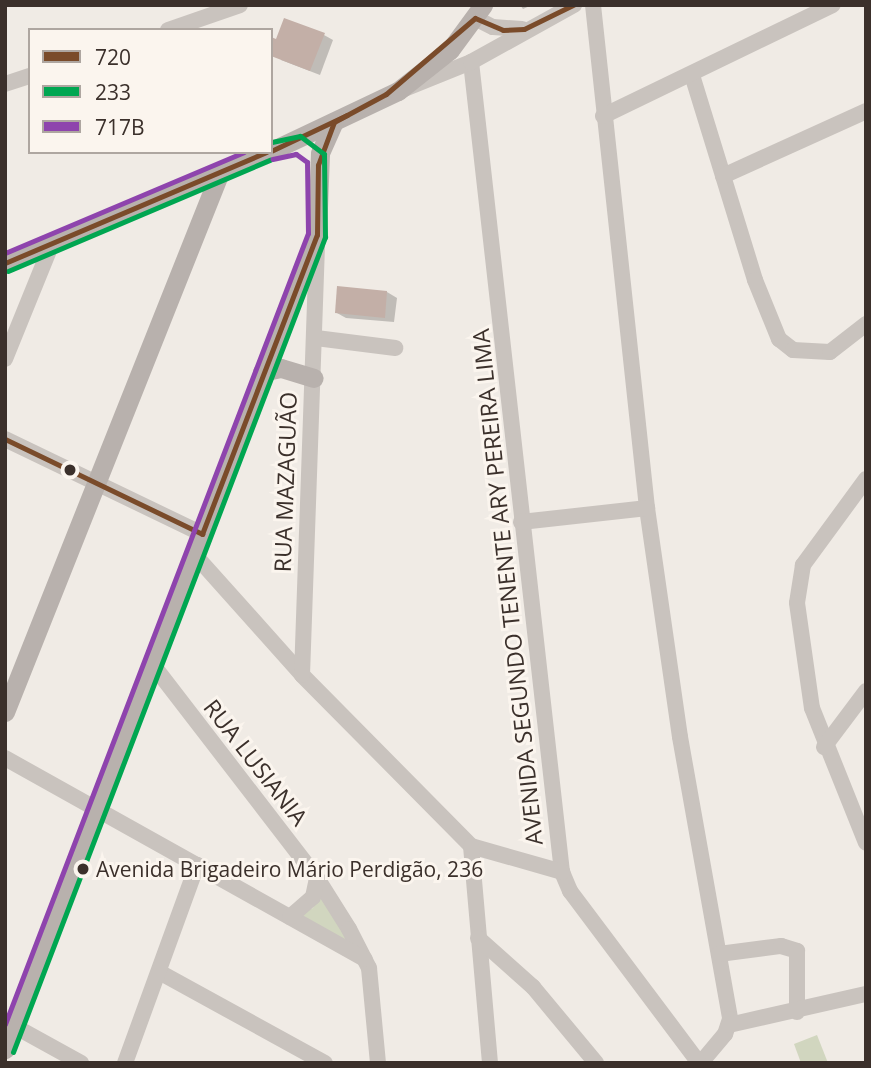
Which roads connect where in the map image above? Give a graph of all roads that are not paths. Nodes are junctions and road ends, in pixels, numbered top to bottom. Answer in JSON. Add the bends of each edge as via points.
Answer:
{"nodes":[{"id":1,"x":240,"y":5,"type":"edge"},
{"id":2,"x":574,"y":5,"type":"edge"},
{"id":3,"x":593,"y":5,"type":"edge"},
{"id":4,"x":833,"y":5,"type":"edge"},
{"id":5,"x":479,"y":12,"type":"edge"},
{"id":6,"x":173,"y":28,"type":"edge"},
{"id":7,"x":524,"y":29,"type":"junction"},
{"id":8,"x":471,"y":62,"type":"junction"},
{"id":9,"x":692,"y":75,"type":"junction"},
{"id":10,"x":28,"y":77,"type":"edge"},
{"id":11,"x":5,"y":84,"type":"edge"},
{"id":12,"x":392,"y":93,"type":"junction"},
{"id":13,"x":866,"y":111,"type":"edge"},
{"id":14,"x":603,"y":116,"type":"junction"},
{"id":15,"x":334,"y":122,"type":"junction"},
{"id":16,"x":290,"y":143,"type":"junction"},
{"id":17,"x":273,"y":149,"type":"edge"},
{"id":18,"x":262,"y":154,"type":"edge"},
{"id":19,"x":318,"y":165,"type":"junction"},
{"id":20,"x":220,"y":172,"type":"junction"},
{"id":21,"x":723,"y":176,"type":"junction"},
{"id":22,"x":317,"y":235,"type":"junction"},
{"id":23,"x":52,"y":243,"type":"junction"},
{"id":24,"x":5,"y":263,"type":"edge"},
{"id":25,"x":866,"y":324,"type":"edge"},
{"id":26,"x":316,"y":338,"type":"junction"},
{"id":27,"x":395,"y":348,"type":"dead end"},
{"id":28,"x":5,"y":359,"type":"edge"},
{"id":29,"x":262,"y":372,"type":"junction"},
{"id":30,"x":314,"y":378,"type":"junction"},
{"id":31,"x":5,"y":439,"type":"edge"},
{"id":32,"x":866,"y":480,"type":"edge"},
{"id":33,"x":92,"y":484,"type":"junction"},
{"id":34,"x":647,"y":508,"type":"junction"},
{"id":35,"x":521,"y":522,"type":"junction"},
{"id":36,"x":202,"y":534,"type":"junction"},
{"id":37,"x":194,"y":554,"type":"junction"},
{"id":38,"x":153,"y":665,"type":"junction"},
{"id":39,"x":302,"y":675,"type":"junction"},
{"id":40,"x":866,"y":691,"type":"edge"},
{"id":41,"x":5,"y":712,"type":"edge"},
{"id":42,"x":824,"y":747,"type":"junction"},
{"id":43,"x":5,"y":758,"type":"edge"},
{"id":44,"x":99,"y":811,"type":"junction"},
{"id":45,"x":866,"y":843,"type":"edge"},
{"id":46,"x":471,"y":846,"type":"junction"},
{"id":47,"x":197,"y":864,"type":"junction"},
{"id":48,"x":562,"y":872,"type":"junction"},
{"id":49,"x":317,"y":878,"type":"junction"},
{"id":50,"x":290,"y":917,"type":"junction"},
{"id":51,"x":478,"y":938,"type":"junction"},
{"id":52,"x":719,"y":954,"type":"junction"},
{"id":53,"x":365,"y":959,"type":"junction"},
{"id":54,"x":161,"y":973,"type":"junction"},
{"id":55,"x":866,"y":994,"type":"edge"},
{"id":56,"x":797,"y":1012,"type":"junction"},
{"id":57,"x":9,"y":1024,"type":"edge"},
{"id":58,"x":729,"y":1025,"type":"junction"},
{"id":59,"x":5,"y":1048,"type":"edge"},
{"id":60,"x":81,"y":1063,"type":"edge"},
{"id":61,"x":125,"y":1063,"type":"edge"},
{"id":62,"x":325,"y":1063,"type":"edge"},
{"id":63,"x":378,"y":1063,"type":"edge"},
{"id":64,"x":490,"y":1063,"type":"edge"},
{"id":65,"x":596,"y":1063,"type":"edge"},
{"id":66,"x":700,"y":1063,"type":"edge"}],
"edges":[{"from":1,"to":6,"type":"street"},
{"from":2,"to":7,"type":"street"},
{"from":3,"to":14,"type":"street"},
{"from":4,"to":9,"type":"street"},
{"from":5,"to":7,"type":"street","via":[[503,30]]},
{"from":5,"to":12,"type":"main road","via":[[450,50]]},
{"from":7,"to":8,"type":"street"},
{"from":8,"to":12,"type":"street"},
{"from":8,"to":35,"type":"street","name":"AVENIDA SEGUNDO TENENTE ARY PEREIRA LIMA"},
{"from":9,"to":14,"type":"street"},
{"from":9,"to":21,"type":"street"},
{"from":10,"to":11,"type":"street"},
{"from":12,"to":15,"type":"main road"},
{"from":13,"to":21,"type":"street"},
{"from":14,"to":34,"type":"street"},
{"from":15,"to":16,"type":"main road"},
{"from":15,"to":19,"type":"main road","name":"RUA MAZAGUÃO"},
{"from":16,"to":17,"type":"main road"},
{"from":16,"to":19,"type":"main road","via":[[305,147]]},
{"from":18,"to":20,"type":"main road"},
{"from":19,"to":22,"type":"main road","name":"RUA MAZAGUÃO"},
{"from":20,"to":23,"type":"main road"},
{"from":20,"to":33,"type":"main road"},
{"from":21,"to":25,"type":"street","via":[[755,280],[779,339],[793,350],[830,352]]},
{"from":22,"to":26,"type":"street","name":"RUA MAZAGUÃO"},
{"from":22,"to":29,"type":"main road"},
{"from":23,"to":24,"type":"main road"},
{"from":23,"to":28,"type":"street"},
{"from":26,"to":27,"type":"street"},
{"from":26,"to":30,"type":"street","name":"RUA MAZAGUÃO"},
{"from":29,"to":30,"type":"main road","via":[[281,368]]},
{"from":29,"to":36,"type":"main road"},
{"from":30,"to":39,"type":"street","name":"RUA MAZAGUÃO"},
{"from":31,"to":33,"type":"street"},
{"from":32,"to":42,"type":"street","via":[[803,565],[798,583],[803,657]]},
{"from":33,"to":36,"type":"street"},
{"from":33,"to":41,"type":"main road"},
{"from":34,"to":35,"type":"street"},
{"from":34,"to":52,"type":"street","via":[[680,737]]},
{"from":35,"to":48,"type":"street","name":"AVENIDA SEGUNDO TENENTE ARY PEREIRA LIMA"},
{"from":36,"to":37,"type":"main road"},
{"from":37,"to":38,"type":"main road"},
{"from":37,"to":39,"type":"street"},
{"from":38,"to":44,"type":"main road"},
{"from":38,"to":49,"type":"street","name":"RUA LUSIANIA"},
{"from":39,"to":46,"type":"street"},
{"from":40,"to":42,"type":"street"},
{"from":42,"to":45,"type":"street"},
{"from":43,"to":44,"type":"street"},
{"from":44,"to":47,"type":"street"},
{"from":44,"to":57,"type":"main road"},
{"from":46,"to":48,"type":"street"},
{"from":46,"to":51,"type":"street"},
{"from":47,"to":50,"type":"street"},
{"from":47,"to":54,"type":"street"},
{"from":48,"to":66,"type":"street","name":"AVENIDA SEGUNDO TENENTE ARY PEREIRA LIMA","via":[[570,891]]},
{"from":49,"to":50,"type":"street","via":[[313,897]]},
{"from":49,"to":53,"type":"street","name":"RUA LUSIANIA"},
{"from":50,"to":53,"type":"street"},
{"from":51,"to":64,"type":"street"},
{"from":51,"to":65,"type":"street","via":[[533,987]]},
{"from":52,"to":56,"type":"street","via":[[781,946],[797,951]]},
{"from":52,"to":58,"type":"street"},
{"from":53,"to":63,"type":"street"},
{"from":54,"to":61,"type":"street"},
{"from":54,"to":62,"type":"street"},
{"from":55,"to":56,"type":"street"},
{"from":56,"to":58,"type":"street"},
{"from":57,"to":59,"type":"main road"},
{"from":57,"to":60,"type":"street"},
{"from":58,"to":66,"type":"street"}]}
